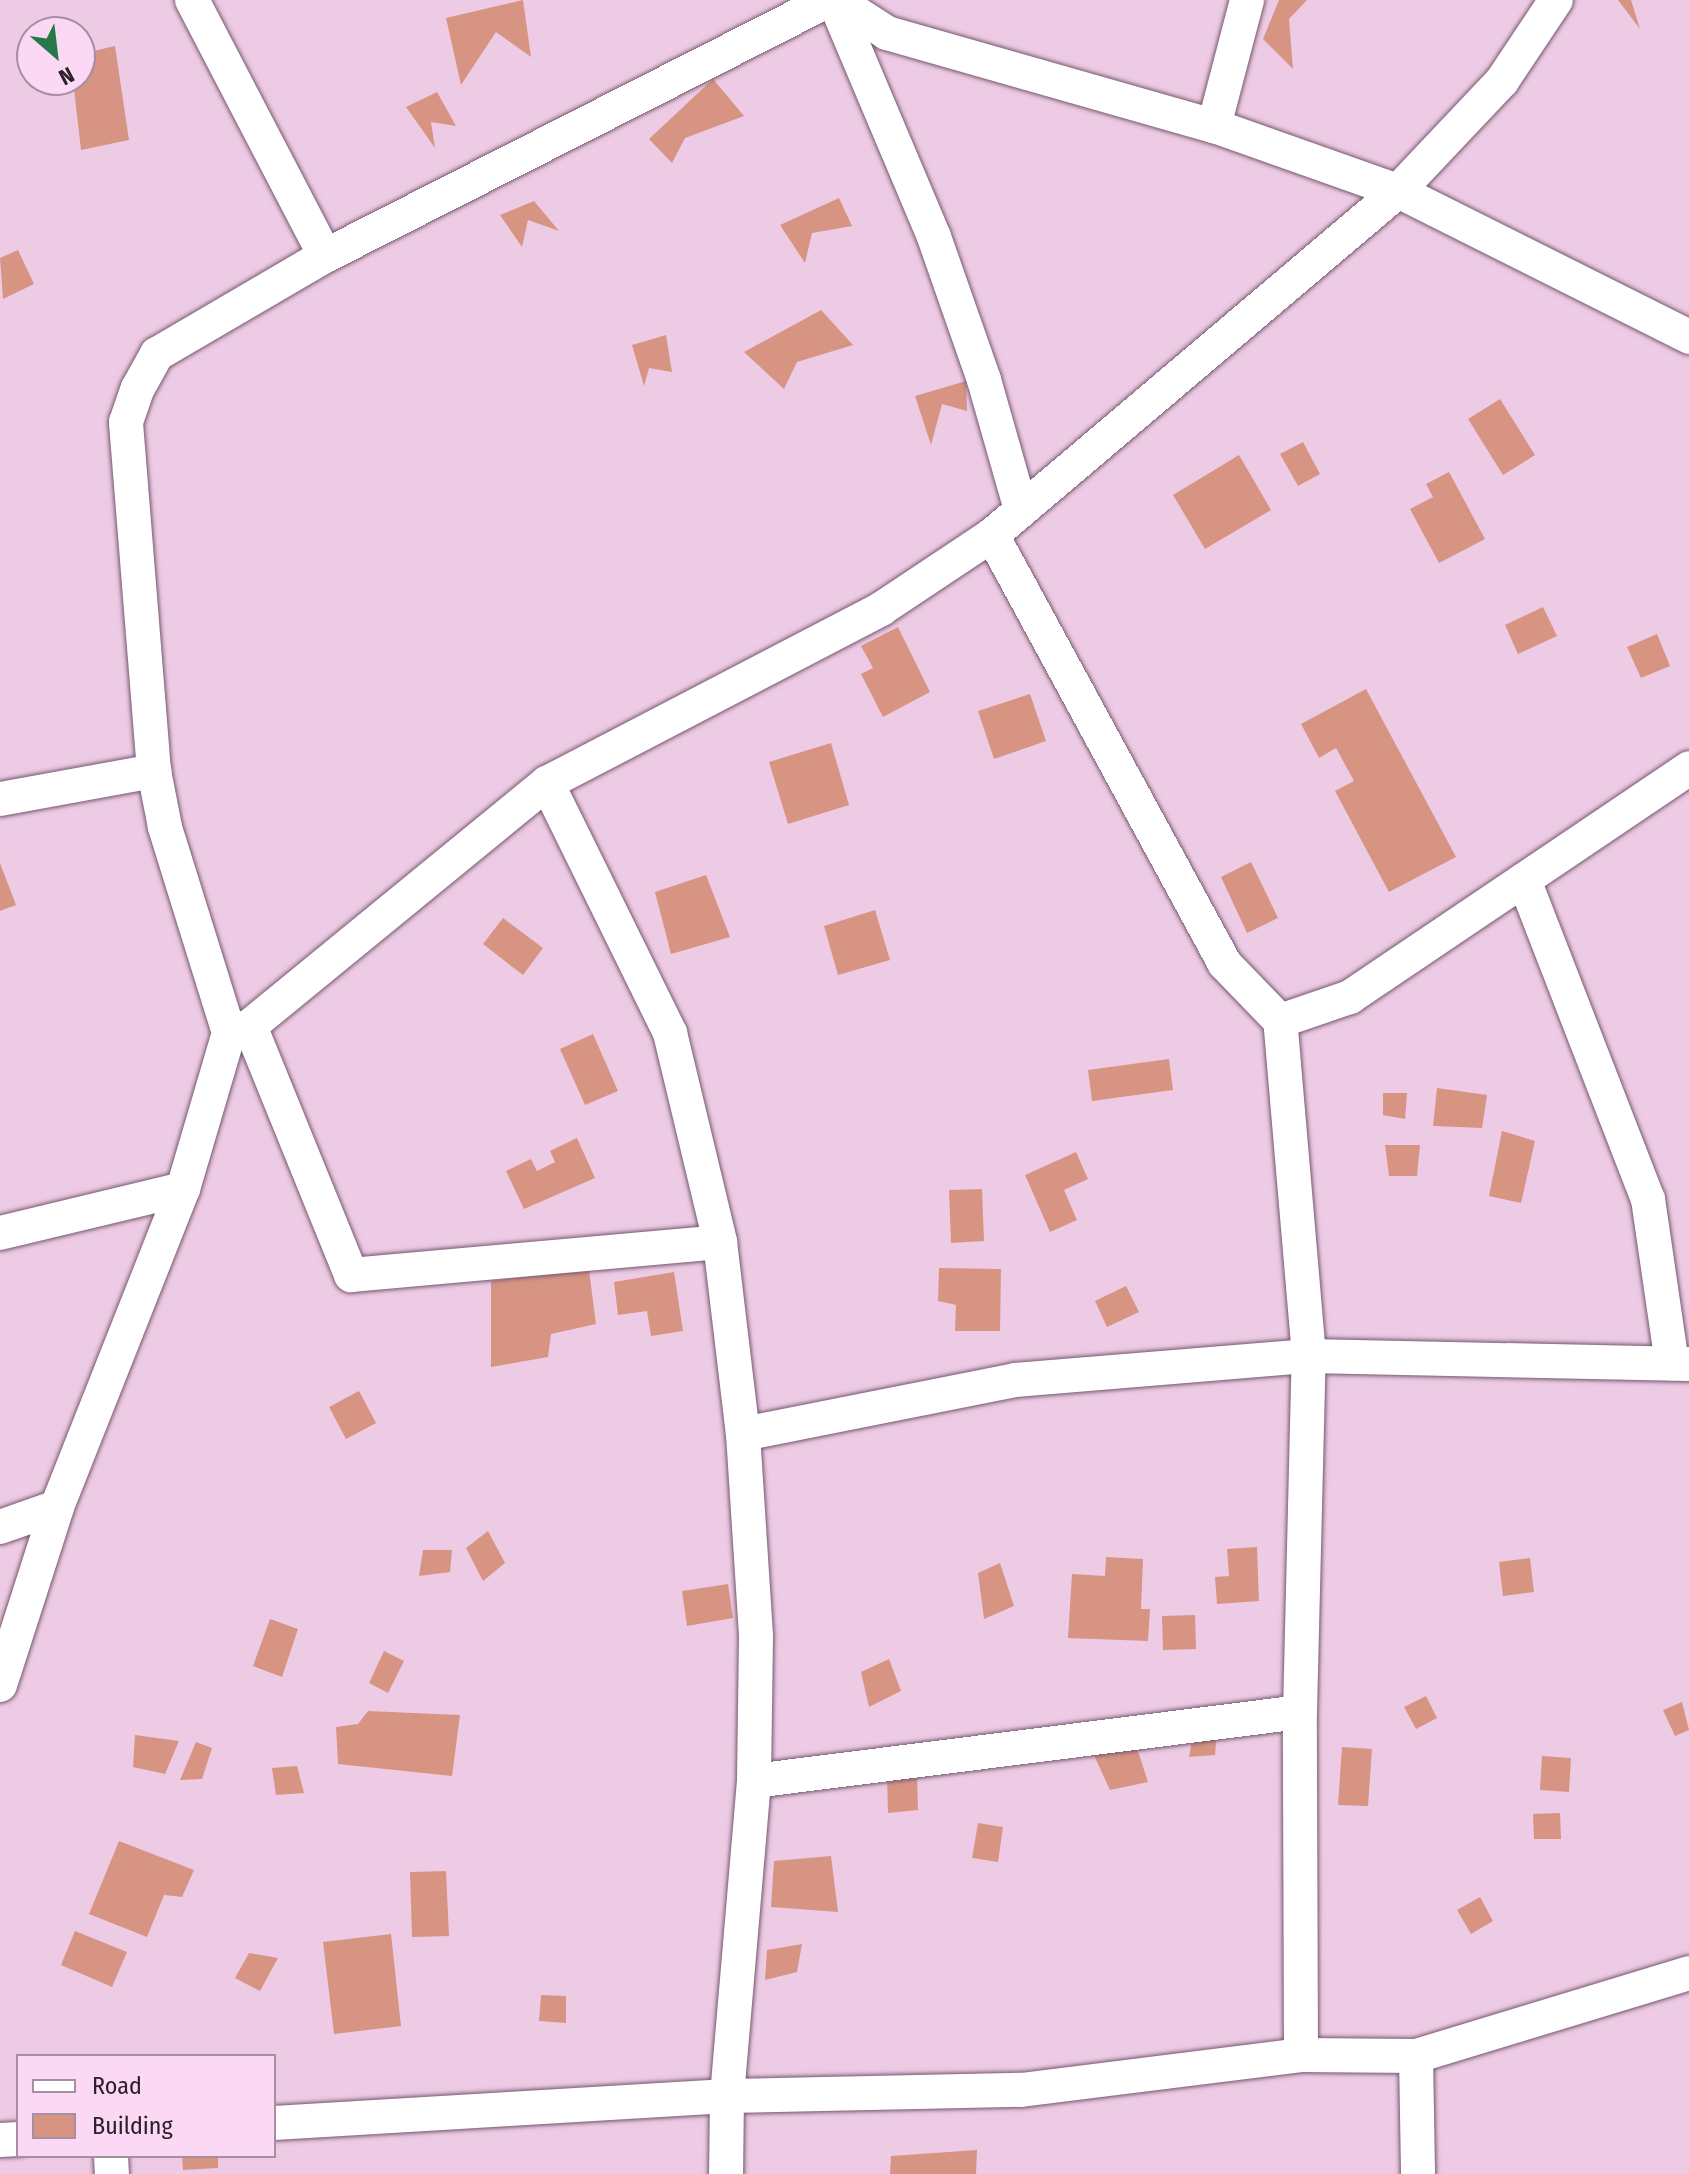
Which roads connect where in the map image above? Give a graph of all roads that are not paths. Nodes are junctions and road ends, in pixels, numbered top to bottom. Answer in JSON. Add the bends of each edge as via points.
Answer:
{"nodes":[{"id":1,"x":192,"y":0,"type":"edge"},
{"id":2,"x":833,"y":0,"type":"edge"},
{"id":3,"x":1247,"y":0,"type":"edge"},
{"id":4,"x":1556,"y":0,"type":"edge"},
{"id":5,"x":1214,"y":126,"type":"junction"},
{"id":6,"x":1398,"y":191,"type":"junction"},
{"id":7,"x":325,"y":256,"type":"junction"},
{"id":8,"x":1689,"y":337,"type":"edge"},
{"id":9,"x":1021,"y":510,"type":"junction"},
{"id":10,"x":992,"y":535,"type":"junction"},
{"id":11,"x":1689,"y":768,"type":"edge"},
{"id":12,"x":154,"y":771,"type":"junction"},
{"id":13,"x":547,"y":783,"type":"junction"},
{"id":14,"x":0,"y":799,"type":"edge"},
{"id":15,"x":1524,"y":880,"type":"junction"},
{"id":16,"x":1280,"y":1021,"type":"junction"},
{"id":17,"x":239,"y":1030,"type":"junction"},
{"id":18,"x":183,"y":1189,"type":"junction"},
{"id":19,"x":0,"y":1233,"type":"edge"},
{"id":20,"x":720,"y":1242,"type":"junction"},
{"id":21,"x":1309,"y":1356,"type":"junction"},
{"id":22,"x":1680,"y":1364,"type":"edge"},
{"id":23,"x":743,"y":1434,"type":"junction"},
{"id":24,"x":57,"y":1507,"type":"junction"},
{"id":25,"x":0,"y":1527,"type":"edge"},
{"id":26,"x":0,"y":1685,"type":"edge"},
{"id":27,"x":1300,"y":1712,"type":"junction"},
{"id":28,"x":754,"y":1781,"type":"junction"},
{"id":29,"x":1689,"y":1973,"type":"edge"},
{"id":30,"x":1301,"y":2055,"type":"junction"},
{"id":31,"x":1416,"y":2056,"type":"junction"},
{"id":32,"x":727,"y":2096,"type":"junction"},
{"id":33,"x":276,"y":2123,"type":"edge"},
{"id":34,"x":726,"y":2174,"type":"edge"},
{"id":35,"x":1418,"y":2174,"type":"edge"}],
"edges":[{"from":1,"to":7,"type":"street"},
{"from":2,"to":5,"type":"street","via":[[887,33]]},
{"from":2,"to":7,"type":"street"},
{"from":2,"to":9,"type":"street","via":[[934,237],[984,380]]},
{"from":3,"to":5,"type":"street"},
{"from":4,"to":6,"type":"street","via":[[1502,81]]},
{"from":5,"to":6,"type":"street"},
{"from":6,"to":8,"type":"street"},
{"from":6,"to":9,"type":"street"},
{"from":7,"to":12,"type":"street","via":[[157,354],[126,422]]},
{"from":9,"to":10,"type":"street"},
{"from":10,"to":13,"type":"street","via":[[881,609]]},
{"from":10,"to":16,"type":"street","via":[[1224,963]]},
{"from":11,"to":15,"type":"street"},
{"from":12,"to":14,"type":"street"},
{"from":12,"to":17,"type":"street","via":[[165,827]]},
{"from":13,"to":17,"type":"street"},
{"from":13,"to":20,"type":"street","via":[[670,1033]]},
{"from":15,"to":16,"type":"street","via":[[1350,997]]},
{"from":15,"to":22,"type":"street","via":[[1648,1199]]},
{"from":16,"to":21,"type":"street"},
{"from":17,"to":18,"type":"street"},
{"from":17,"to":20,"type":"street","via":[[351,1275]]},
{"from":18,"to":19,"type":"street"},
{"from":18,"to":24,"type":"street"},
{"from":20,"to":23,"type":"street"},
{"from":21,"to":22,"type":"street"},
{"from":21,"to":23,"type":"street","via":[[1015,1380]]},
{"from":21,"to":27,"type":"street"},
{"from":23,"to":28,"type":"street","via":[[756,1637]]},
{"from":24,"to":25,"type":"street"},
{"from":24,"to":26,"type":"street"},
{"from":27,"to":28,"type":"street"},
{"from":27,"to":30,"type":"street"},
{"from":28,"to":32,"type":"street"},
{"from":29,"to":31,"type":"street"},
{"from":30,"to":31,"type":"street"},
{"from":30,"to":32,"type":"street","via":[[1021,2090]]},
{"from":31,"to":35,"type":"street"},
{"from":32,"to":33,"type":"street"},
{"from":32,"to":34,"type":"street"}]}
